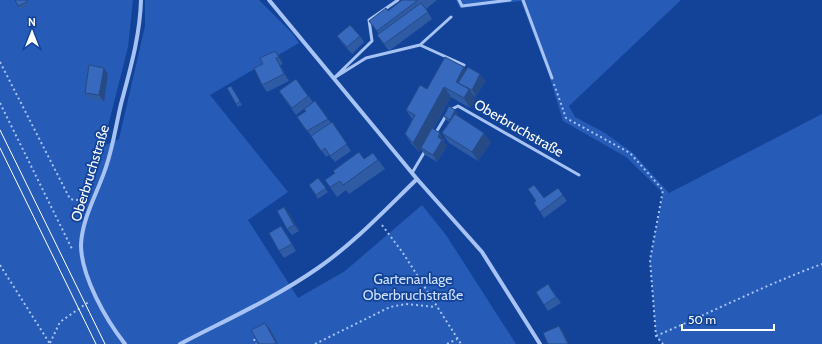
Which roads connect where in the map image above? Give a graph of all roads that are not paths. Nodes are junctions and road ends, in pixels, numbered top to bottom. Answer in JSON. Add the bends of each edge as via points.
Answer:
{"nodes":[{"id":1,"x":141,"y":0,"type":"edge"},
{"id":2,"x":269,"y":0,"type":"edge"},
{"id":3,"x":398,"y":0,"type":"edge"},
{"id":4,"x":459,"y":0,"type":"edge"},
{"id":5,"x":510,"y":0,"type":"edge"},
{"id":6,"x":523,"y":0,"type":"edge"},
{"id":7,"x":451,"y":17,"type":"dead end"},
{"id":8,"x":420,"y":44,"type":"junction"},
{"id":9,"x":464,"y":65,"type":"edge"},
{"id":10,"x":334,"y":78,"type":"junction"},
{"id":11,"x":552,"y":78,"type":"road end"},
{"id":12,"x":431,"y":141,"type":"edge"},
{"id":13,"x":428,"y":147,"type":"edge"},
{"id":14,"x":412,"y":173,"type":"junction"},
{"id":15,"x":580,"y":175,"type":"dead end"},
{"id":16,"x":417,"y":179,"type":"junction"},
{"id":17,"x":125,"y":344,"type":"edge"},
{"id":18,"x":180,"y":344,"type":"edge"},
{"id":19,"x":540,"y":344,"type":"edge"}],
"edges":[{"from":1,"to":17,"type":"street","name":"Oberbruchstraße","via":[[140,23],[132,60],[106,166],[92,202],[81,245],[83,263],[96,296],[115,332]]},
{"from":2,"to":10,"type":"street"},
{"from":3,"to":10,"type":"lane","via":[[369,20],[372,41]]},
{"from":4,"to":5,"type":"lane","via":[[462,6]]},
{"from":6,"to":11,"type":"lane"},
{"from":7,"to":8,"type":"lane"},
{"from":8,"to":9,"type":"lane"},
{"from":8,"to":10,"type":"lane","via":[[366,58]]},
{"from":10,"to":14,"type":"street"},
{"from":12,"to":15,"type":"lane","name":"Oberbruchstraße","via":[[450,108],[458,106]]},
{"from":13,"to":14,"type":"lane"},
{"from":14,"to":16,"type":"street"},
{"from":16,"to":18,"type":"street","via":[[339,253],[296,282]]},
{"from":16,"to":19,"type":"street","via":[[482,252]]}]}
